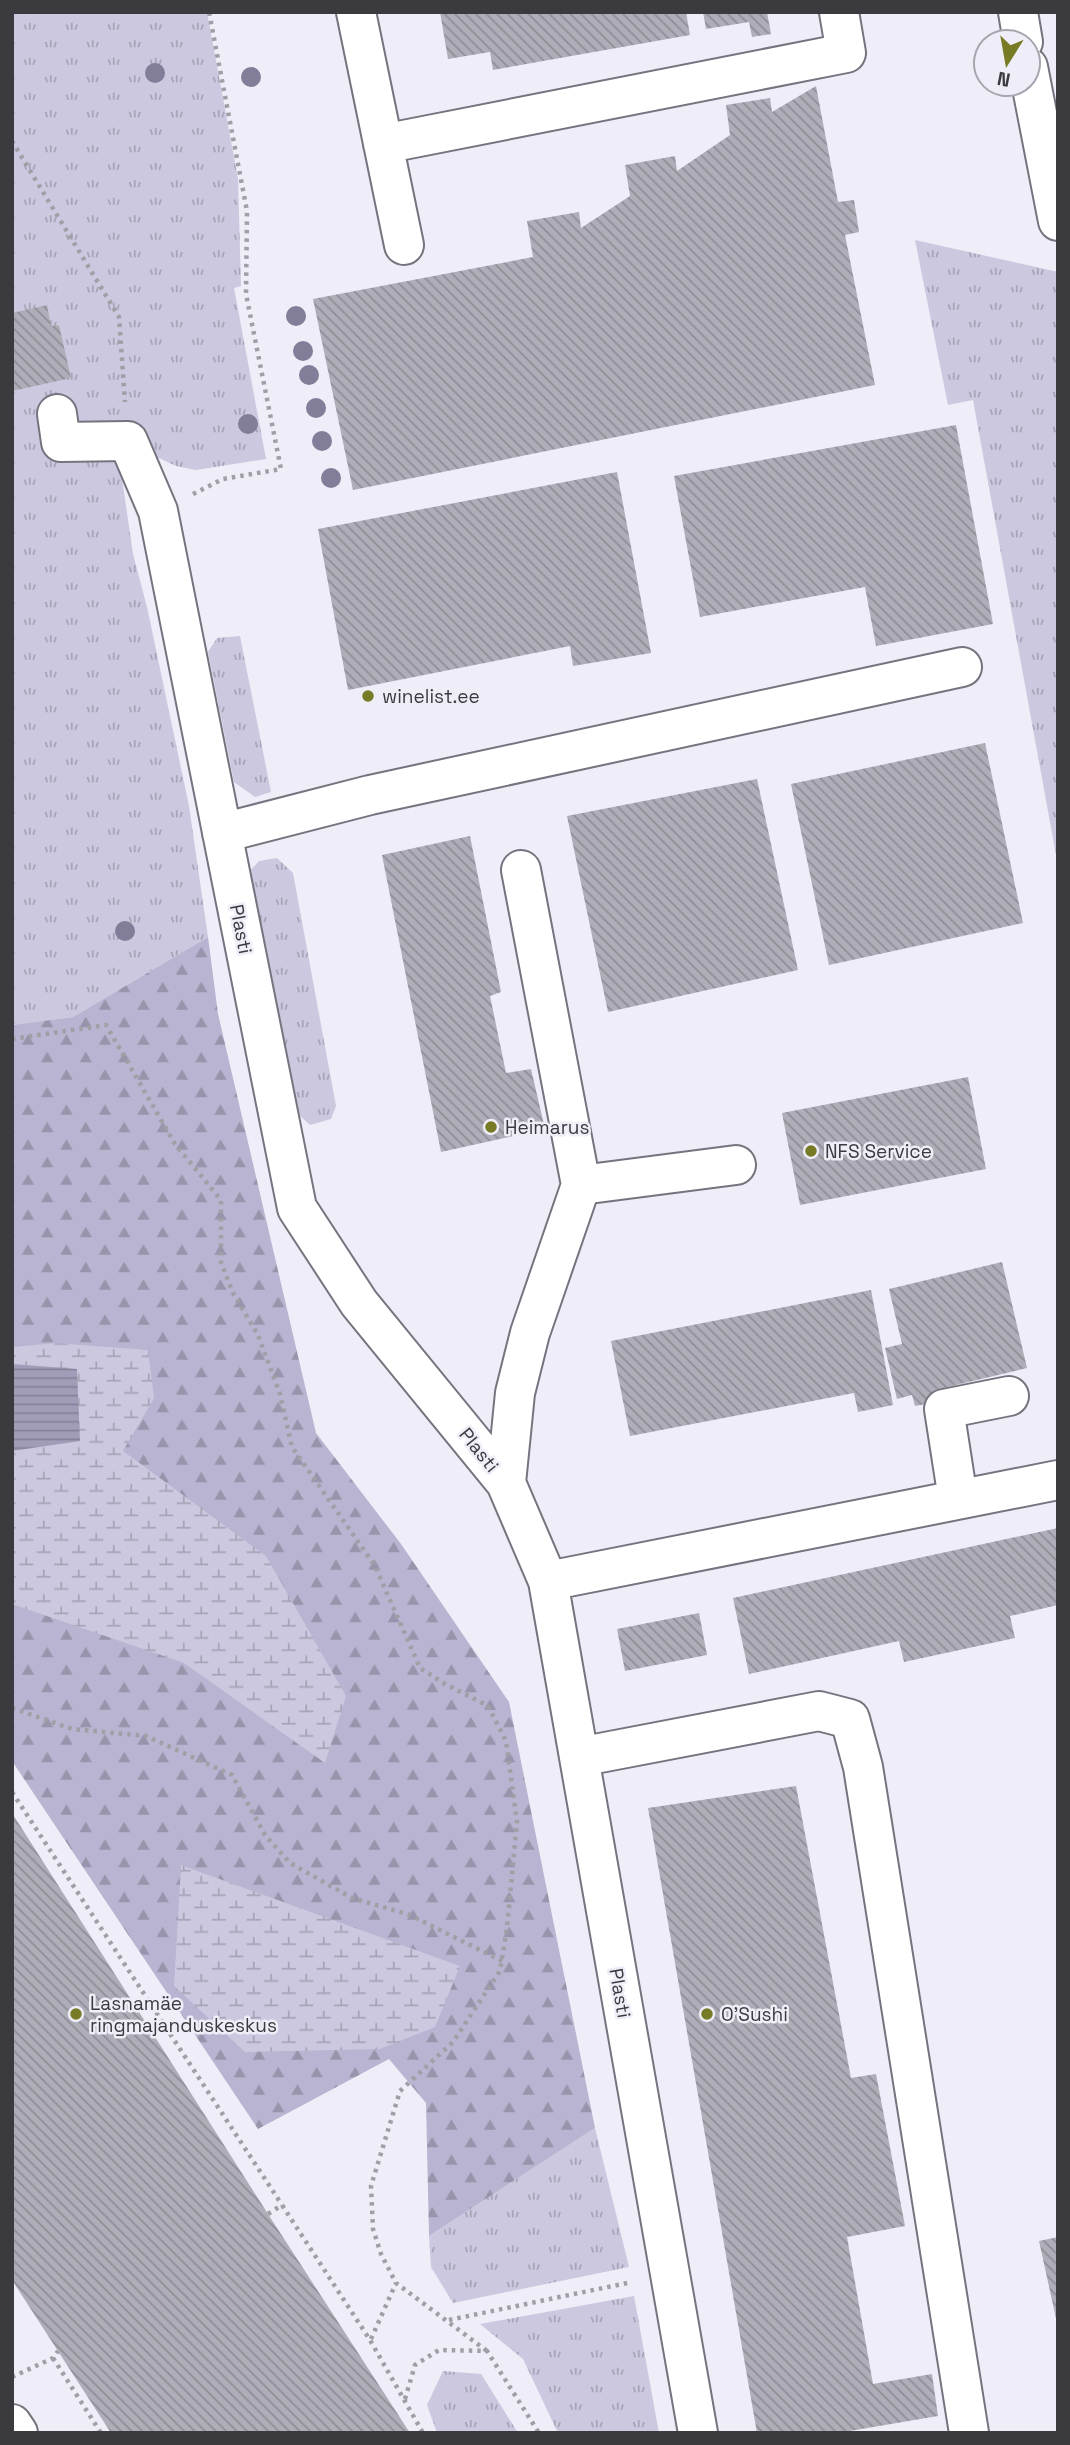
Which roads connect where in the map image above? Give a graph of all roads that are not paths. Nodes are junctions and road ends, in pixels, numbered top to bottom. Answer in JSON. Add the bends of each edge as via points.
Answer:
{"nodes":[{"id":1,"x":356,"y":12,"type":"edge"},
{"id":2,"x":839,"y":12,"type":"edge"},
{"id":3,"x":1034,"y":98,"type":"edge"},
{"id":4,"x":383,"y":144,"type":"junction"},
{"id":5,"x":1058,"y":221,"type":"edge"},
{"id":6,"x":404,"y":244,"type":"dead end"},
{"id":7,"x":57,"y":414,"type":"dead end"},
{"id":8,"x":962,"y":667,"type":"dead end"},
{"id":9,"x":222,"y":833,"type":"junction"},
{"id":10,"x":521,"y":870,"type":"dead end"},
{"id":11,"x":736,"y":1165,"type":"dead end"},
{"id":12,"x":580,"y":1185,"type":"junction"},
{"id":13,"x":1009,"y":1396,"type":"dead end"},
{"id":14,"x":1058,"y":1480,"type":"edge"},
{"id":15,"x":506,"y":1483,"type":"junction"},
{"id":16,"x":958,"y":1499,"type":"junction"},
{"id":17,"x":548,"y":1581,"type":"junction"},
{"id":18,"x":579,"y":1757,"type":"junction"},
{"id":19,"x":12,"y":2424,"type":"edge"},
{"id":20,"x":19,"y":2433,"type":"edge"},
{"id":21,"x":698,"y":2433,"type":"edge"},
{"id":22,"x":969,"y":2433,"type":"edge"}],
"edges":[{"from":1,"to":4,"type":"lane"},
{"from":2,"to":4,"type":"lane","via":[[846,53]]},
{"from":3,"to":5,"type":"lane"},
{"from":4,"to":6,"type":"lane"},
{"from":7,"to":9,"type":"lane","name":"Plasti","via":[[61,442],[128,441],[158,511]]},
{"from":8,"to":9,"type":"lane","via":[[370,794]]},
{"from":9,"to":15,"type":"lane","name":"Plasti","via":[[297,1209],[359,1303]]},
{"from":10,"to":12,"type":"lane"},
{"from":11,"to":12,"type":"lane"},
{"from":12,"to":15,"type":"lane","via":[[530,1333],[515,1393]]},
{"from":13,"to":16,"type":"lane","via":[[944,1409]]},
{"from":14,"to":16,"type":"lane"},
{"from":15,"to":17,"type":"lane","name":"Plasti"},
{"from":16,"to":17,"type":"lane"},
{"from":17,"to":18,"type":"lane","name":"Plasti"},
{"from":18,"to":21,"type":"lane","name":"Plasti"},
{"from":18,"to":22,"type":"lane","via":[[819,1711],[850,1719],[863,1767]]},
{"from":19,"to":20,"type":"lane"}]}
